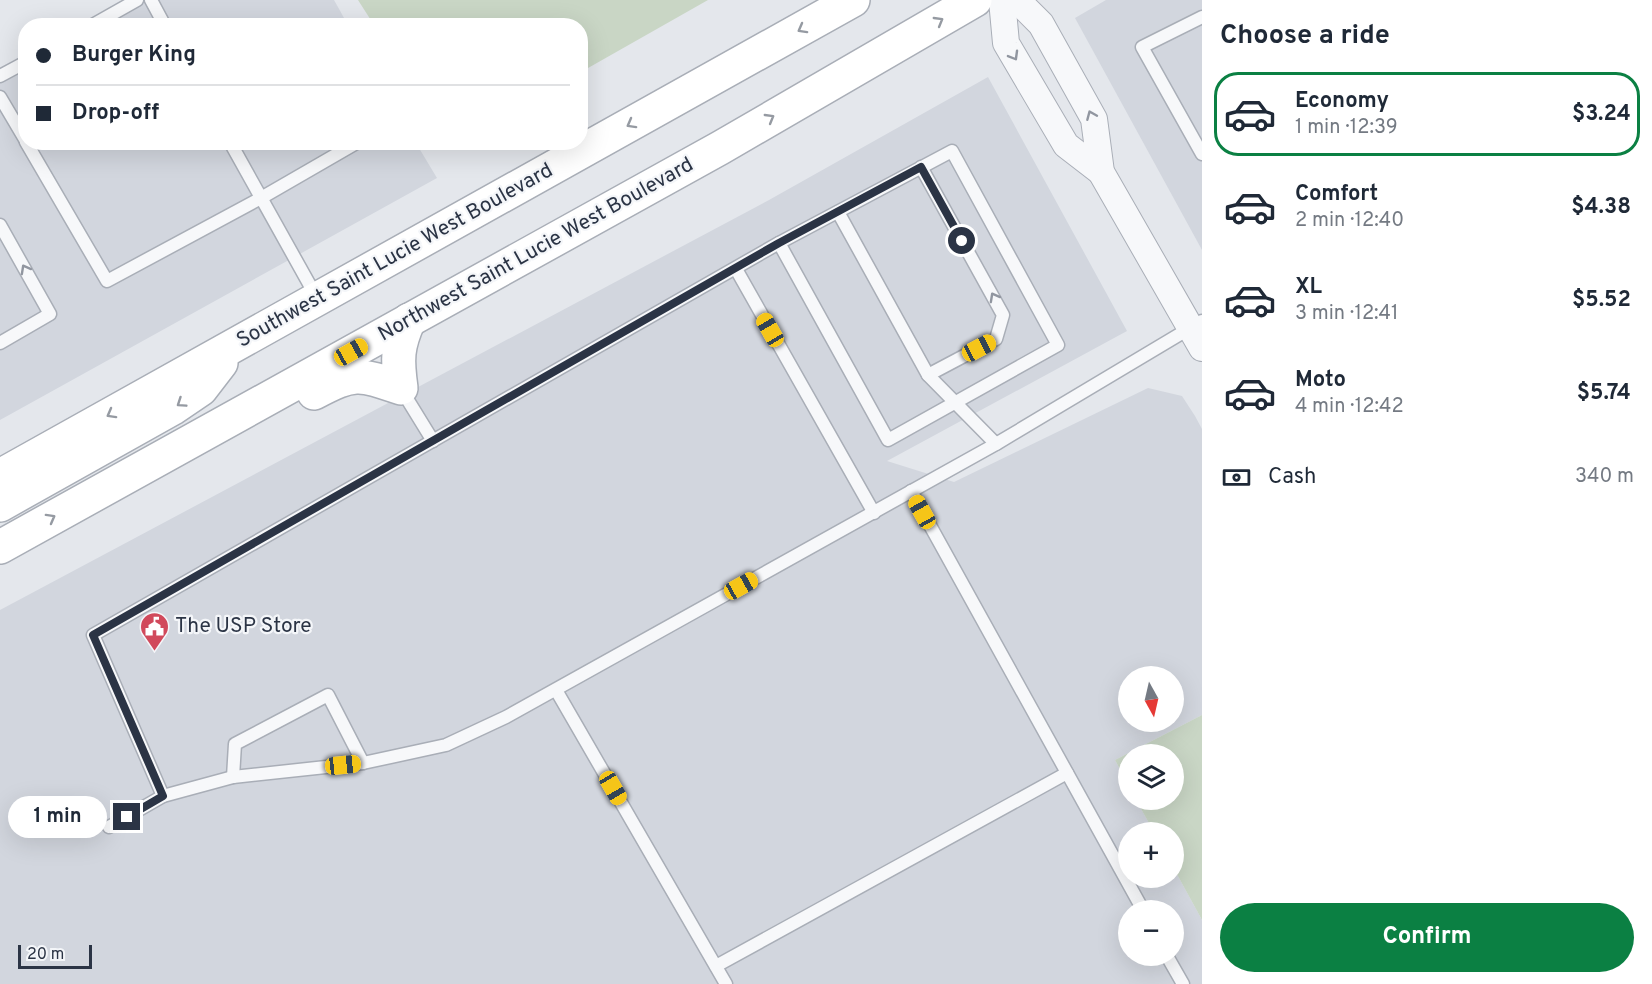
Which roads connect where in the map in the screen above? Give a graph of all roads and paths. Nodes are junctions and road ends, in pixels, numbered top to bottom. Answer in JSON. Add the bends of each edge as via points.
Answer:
{"nodes":[{"id":1,"x":137,"y":0,"type":"edge"},
{"id":2,"x":151,"y":0,"type":"edge"},
{"id":3,"x":853,"y":0,"type":"edge"},
{"id":4,"x":975,"y":0,"type":"edge"},
{"id":5,"x":1002,"y":0,"type":"edge"},
{"id":6,"x":1017,"y":0,"type":"edge"},
{"id":7,"x":1202,"y":17,"type":"edge"},
{"id":8,"x":105,"y":18,"type":"edge"},
{"id":9,"x":161,"y":18,"type":"edge"},
{"id":10,"x":18,"y":66,"type":"edge"},
{"id":11,"x":0,"y":76,"type":"edge"},
{"id":12,"x":0,"y":97,"type":"edge"},
{"id":13,"x":18,"y":128,"type":"edge"},
{"id":14,"x":588,"y":148,"type":"edge"},
{"id":15,"x":31,"y":150,"type":"edge"},
{"id":16,"x":234,"y":150,"type":"edge"},
{"id":17,"x":344,"y":150,"type":"edge"},
{"id":18,"x":585,"y":150,"type":"edge"},
{"id":19,"x":1202,"y":154,"type":"edge"},
{"id":20,"x":921,"y":167,"type":"junction"},
{"id":21,"x":1101,"y":172,"type":"junction"},
{"id":22,"x":261,"y":198,"type":"junction"},
{"id":23,"x":838,"y":212,"type":"junction"},
{"id":24,"x":0,"y":225,"type":"edge"},
{"id":25,"x":779,"y":243,"type":"junction"},
{"id":26,"x":736,"y":269,"type":"junction"},
{"id":27,"x":318,"y":299,"type":"junction"},
{"id":28,"x":409,"y":320,"type":"junction"},
{"id":29,"x":1198,"y":332,"type":"edge"},
{"id":30,"x":0,"y":343,"type":"edge"},
{"id":31,"x":235,"y":345,"type":"junction"},
{"id":32,"x":928,"y":375,"type":"junction"},
{"id":33,"x":401,"y":388,"type":"junction"},
{"id":34,"x":957,"y":404,"type":"junction"},
{"id":35,"x":433,"y":441,"type":"junction"},
{"id":36,"x":996,"y":444,"type":"junction"},
{"id":37,"x":135,"y":472,"type":"junction"},
{"id":38,"x":0,"y":476,"type":"edge"},
{"id":39,"x":911,"y":491,"type":"junction"},
{"id":40,"x":0,"y":505,"type":"edge"},
{"id":41,"x":874,"y":513,"type":"junction"},
{"id":42,"x":0,"y":546,"type":"edge"},
{"id":43,"x":556,"y":690,"type":"junction"},
{"id":44,"x":363,"y":763,"type":"junction"},
{"id":45,"x":1067,"y":773,"type":"junction"},
{"id":46,"x":232,"y":777,"type":"junction"},
{"id":47,"x":163,"y":796,"type":"junction"},
{"id":48,"x":109,"y":827,"type":"dead end"},
{"id":49,"x":1137,"y":900,"type":"edge"},
{"id":50,"x":716,"y":966,"type":"junction"},
{"id":51,"x":1173,"y":966,"type":"edge"},
{"id":52,"x":726,"y":984,"type":"edge"},
{"id":53,"x":1183,"y":984,"type":"edge"}],
"edges":[{"from":1,"to":8,"type":"lane"},
{"from":2,"to":9,"type":"lane"},
{"from":3,"to":14,"type":"main road","name":"Southwest Saint Lucie West Boulevard","one_way":true},
{"from":28,"to":4,"type":"main road","name":"Northwest Saint Lucie West Boulevard","one_way":true,"via":[[720,148]]},
{"from":5,"to":21,"type":"street","one_way":true,"via":[[1006,43],[1066,146]]},
{"from":21,"to":6,"type":"street","one_way":true,"via":[[1094,119],[1041,24]]},
{"from":7,"to":19,"type":"lane","via":[[1142,47]]},
{"from":10,"to":11,"type":"lane"},
{"from":12,"to":13,"type":"lane"},
{"from":15,"to":22,"type":"lane","via":[[107,281]]},
{"from":16,"to":22,"type":"lane"},
{"from":17,"to":22,"type":"lane"},
{"from":18,"to":27,"type":"main road","name":"Southwest Saint Lucie West Boulevard","one_way":true},
{"from":20,"to":23,"type":"lane"},
{"from":32,"to":20,"type":"lane","one_way":true,"via":[[996,339],[1003,315]]},
{"from":20,"to":34,"type":"lane","via":[[952,151],[1058,345]]},
{"from":21,"to":29,"type":"street"},
{"from":22,"to":27,"type":"lane"},
{"from":23,"to":25,"type":"lane"},
{"from":23,"to":32,"type":"lane"},
{"from":30,"to":24,"type":"lane","one_way":true,"via":[[50,314]]},
{"from":25,"to":26,"type":"lane"},
{"from":25,"to":34,"type":"lane","via":[[888,440]]},
{"from":26,"to":35,"type":"lane"},
{"from":26,"to":41,"type":"lane"},
{"from":27,"to":31,"type":"main road","name":"Southwest Saint Lucie West Boulevard"},
{"from":28,"to":33,"type":"main road","via":[[398,351]]},
{"from":28,"to":37,"type":"main road","name":"Northwest Saint Lucie West Boulevard"},
{"from":29,"to":36,"type":"lane"},
{"from":31,"to":38,"type":"main road","name":"Southwest Saint Lucie West Boulevard","one_way":true},
{"from":31,"to":40,"type":"main road","one_way":true,"via":[[201,389]]},
{"from":32,"to":34,"type":"lane"},
{"from":33,"to":35,"type":"lane"},
{"from":33,"to":37,"type":"main road","via":[[351,376],[188,462]]},
{"from":34,"to":36,"type":"lane"},
{"from":35,"to":47,"type":"lane","via":[[93,635]]},
{"from":36,"to":39,"type":"lane"},
{"from":42,"to":37,"type":"main road","name":"Northwest Saint Lucie West Boulevard","one_way":true},
{"from":39,"to":41,"type":"lane"},
{"from":39,"to":45,"type":"lane"},
{"from":41,"to":43,"type":"lane"},
{"from":43,"to":44,"type":"lane","via":[[446,745]]},
{"from":43,"to":50,"type":"lane"},
{"from":44,"to":46,"type":"lane"},
{"from":44,"to":46,"type":"lane","via":[[328,695],[235,744]]},
{"from":45,"to":49,"type":"lane"},
{"from":45,"to":50,"type":"lane"},
{"from":46,"to":47,"type":"lane"},
{"from":47,"to":48,"type":"lane"},
{"from":50,"to":52,"type":"lane"},
{"from":51,"to":53,"type":"lane"}]}
